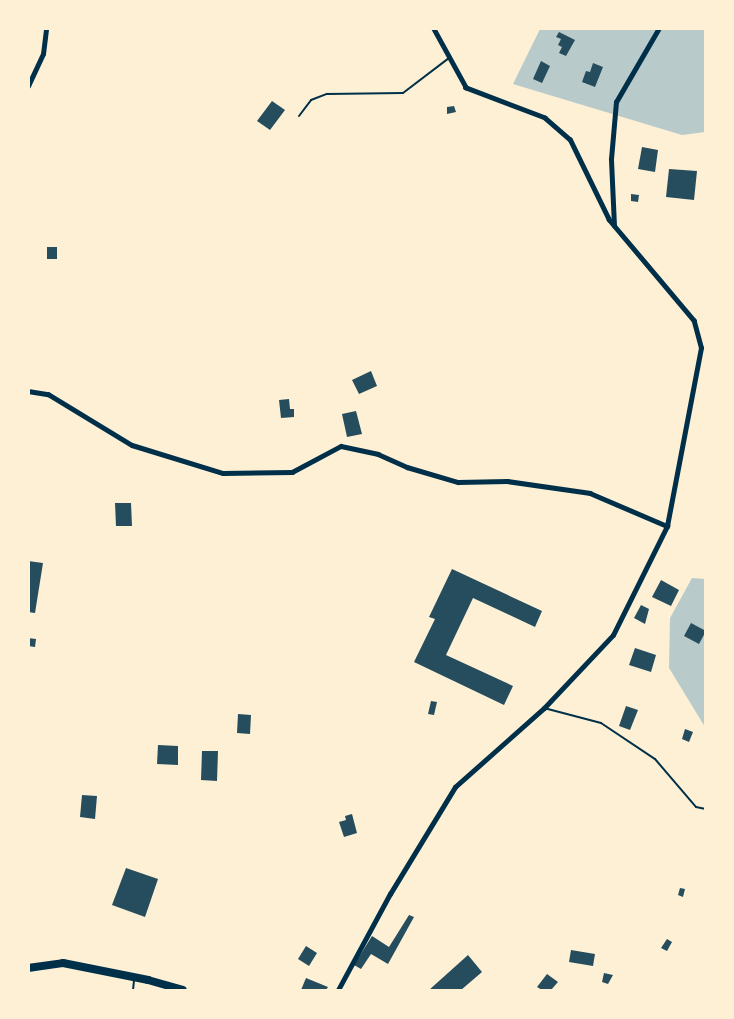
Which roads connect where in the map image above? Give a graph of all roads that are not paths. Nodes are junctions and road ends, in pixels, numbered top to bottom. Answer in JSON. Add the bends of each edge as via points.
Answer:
{"nodes":[{"id":1,"x":46,"y":28,"type":"edge"},
{"id":2,"x":433,"y":28,"type":"edge"},
{"id":3,"x":659,"y":28,"type":"edge"},
{"id":4,"x":449,"y":57,"type":"junction"},
{"id":5,"x":28,"y":86,"type":"edge"},
{"id":6,"x":299,"y":116,"type":"dead end"},
{"id":7,"x":614,"y":226,"type":"junction"},
{"id":8,"x":28,"y":391,"type":"edge"},
{"id":9,"x":667,"y":526,"type":"junction"},
{"id":10,"x":544,"y":708,"type":"junction"},
{"id":11,"x":705,"y":808,"type":"edge"},
{"id":12,"x":28,"y":968,"type":"edge"},
{"id":13,"x":134,"y":977,"type":"junction"},
{"id":14,"x":133,"y":990,"type":"edge"},
{"id":15,"x":183,"y":990,"type":"edge"},
{"id":16,"x":338,"y":990,"type":"edge"}],
"edges":[{"from":1,"to":5,"type":"street","via":[[44,54]]},
{"from":2,"to":4,"type":"street"},
{"from":3,"to":7,"type":"street","via":[[615,102],[611,159]]},
{"from":4,"to":6,"type":"lane","via":[[403,93],[327,94],[310,100]]},
{"from":4,"to":7,"type":"street","via":[[466,88],[544,118],[570,140]]},
{"from":7,"to":9,"type":"street","via":[[694,321],[701,348]]},
{"from":8,"to":9,"type":"street","via":[[48,394],[132,445],[223,473],[292,472],[341,447],[378,454],[458,482],[507,481],[590,493]]},
{"from":9,"to":10,"type":"street","via":[[613,635]]},
{"from":10,"to":11,"type":"lane","via":[[601,723],[655,759],[696,807]]},
{"from":10,"to":16,"type":"street","via":[[455,787]]},
{"from":12,"to":13,"type":"main road","via":[[63,963]]},
{"from":13,"to":14,"type":"lane"},
{"from":13,"to":15,"type":"main road"}]}
